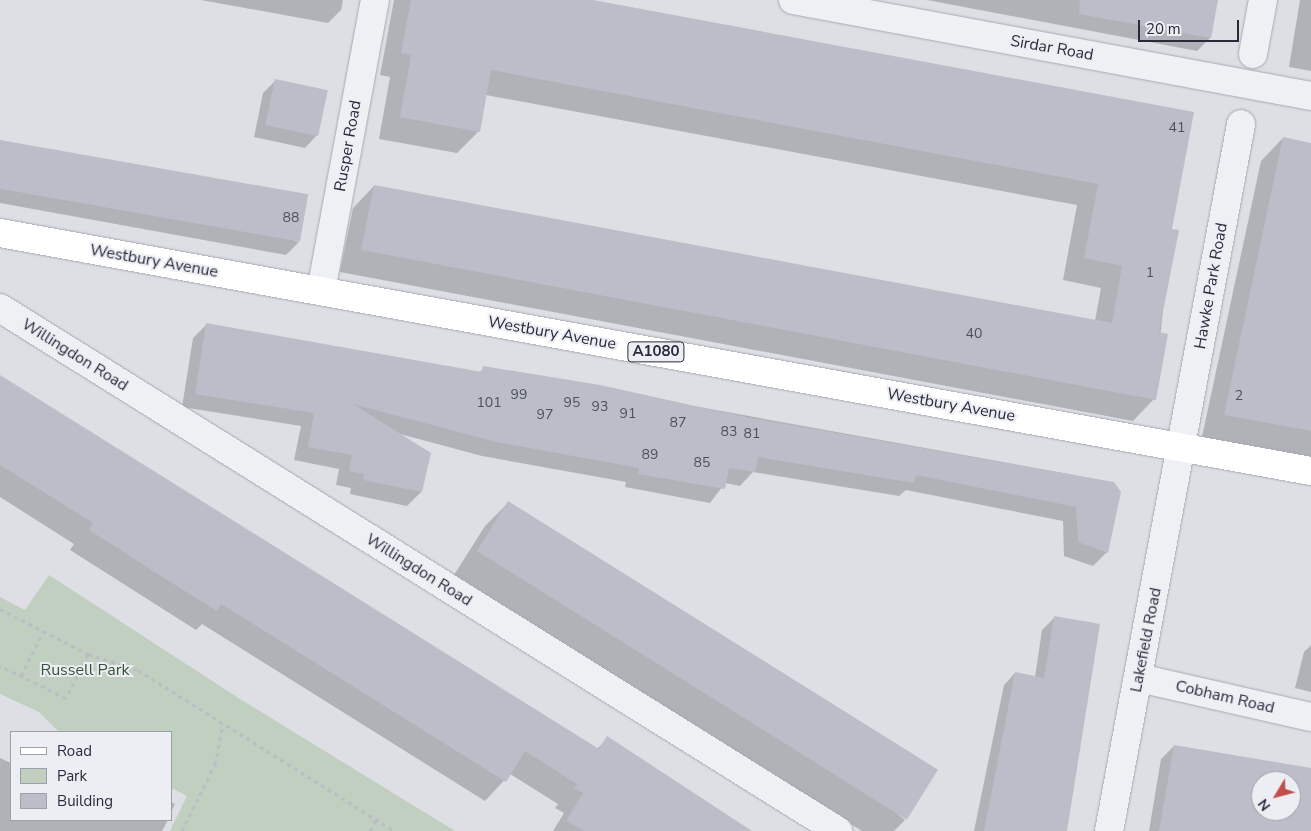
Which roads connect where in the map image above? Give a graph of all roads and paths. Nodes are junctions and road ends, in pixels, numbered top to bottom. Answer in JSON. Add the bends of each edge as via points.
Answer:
{"nodes":[{"id":1,"x":375,"y":0,"type":"edge"},
{"id":2,"x":793,"y":0,"type":"edge"},
{"id":3,"x":1263,"y":0,"type":"edge"},
{"id":4,"x":1253,"y":54,"type":"dead end"},
{"id":5,"x":1311,"y":96,"type":"edge"},
{"id":6,"x":1241,"y":124,"type":"dead end"},
{"id":7,"x":0,"y":233,"type":"edge"},
{"id":8,"x":321,"y":291,"type":"junction"},
{"id":9,"x":0,"y":308,"type":"edge"},
{"id":10,"x":1183,"y":448,"type":"junction"},
{"id":11,"x":1311,"y":471,"type":"edge"},
{"id":12,"x":0,"y":609,"type":"edge"},
{"id":13,"x":44,"y":630,"type":"junction"},
{"id":14,"x":88,"y":654,"type":"junction"},
{"id":15,"x":0,"y":666,"type":"edge"},
{"id":16,"x":21,"y":676,"type":"junction"},
{"id":17,"x":1139,"y":678,"type":"junction"},
{"id":18,"x":1311,"y":717,"type":"edge"},
{"id":19,"x":223,"y":724,"type":"junction"},
{"id":20,"x":376,"y":820,"type":"junction"},
{"id":21,"x":182,"y":831,"type":"edge"},
{"id":22,"x":370,"y":831,"type":"edge"},
{"id":23,"x":394,"y":831,"type":"edge"},
{"id":24,"x":838,"y":831,"type":"edge"},
{"id":25,"x":1109,"y":831,"type":"edge"}],
"edges":[{"from":1,"to":8,"type":"street","name":"Rusper Road"},
{"from":2,"to":5,"type":"street","name":"Sirdar Road"},
{"from":3,"to":4,"type":"street"},
{"from":6,"to":10,"type":"street","name":"Hawke Park Road"},
{"from":7,"to":8,"type":"main road","name":"Westbury Avenue","number":"A1080"},
{"from":8,"to":10,"type":"main road","name":"Westbury Avenue","number":"A1080"},
{"from":9,"to":24,"type":"street","name":"Willingdon Road"},
{"from":10,"to":11,"type":"main road","name":"Westbury Avenue","number":"A1080"},
{"from":10,"to":17,"type":"street","name":"Lakefield Road"},
{"from":12,"to":13,"type":"path"},
{"from":13,"to":14,"type":"path"},
{"from":13,"to":16,"type":"path"},
{"from":14,"to":16,"type":"path","via":[[66,698]]},
{"from":14,"to":19,"type":"path","via":[[138,670]]},
{"from":15,"to":16,"type":"path"},
{"from":17,"to":18,"type":"street","name":"Cobham Road"},
{"from":17,"to":25,"type":"street","name":"Lakefield Road"},
{"from":19,"to":20,"type":"path"},
{"from":19,"to":21,"type":"path","via":[[215,764]]},
{"from":20,"to":22,"type":"path"},
{"from":20,"to":23,"type":"path"}]}
